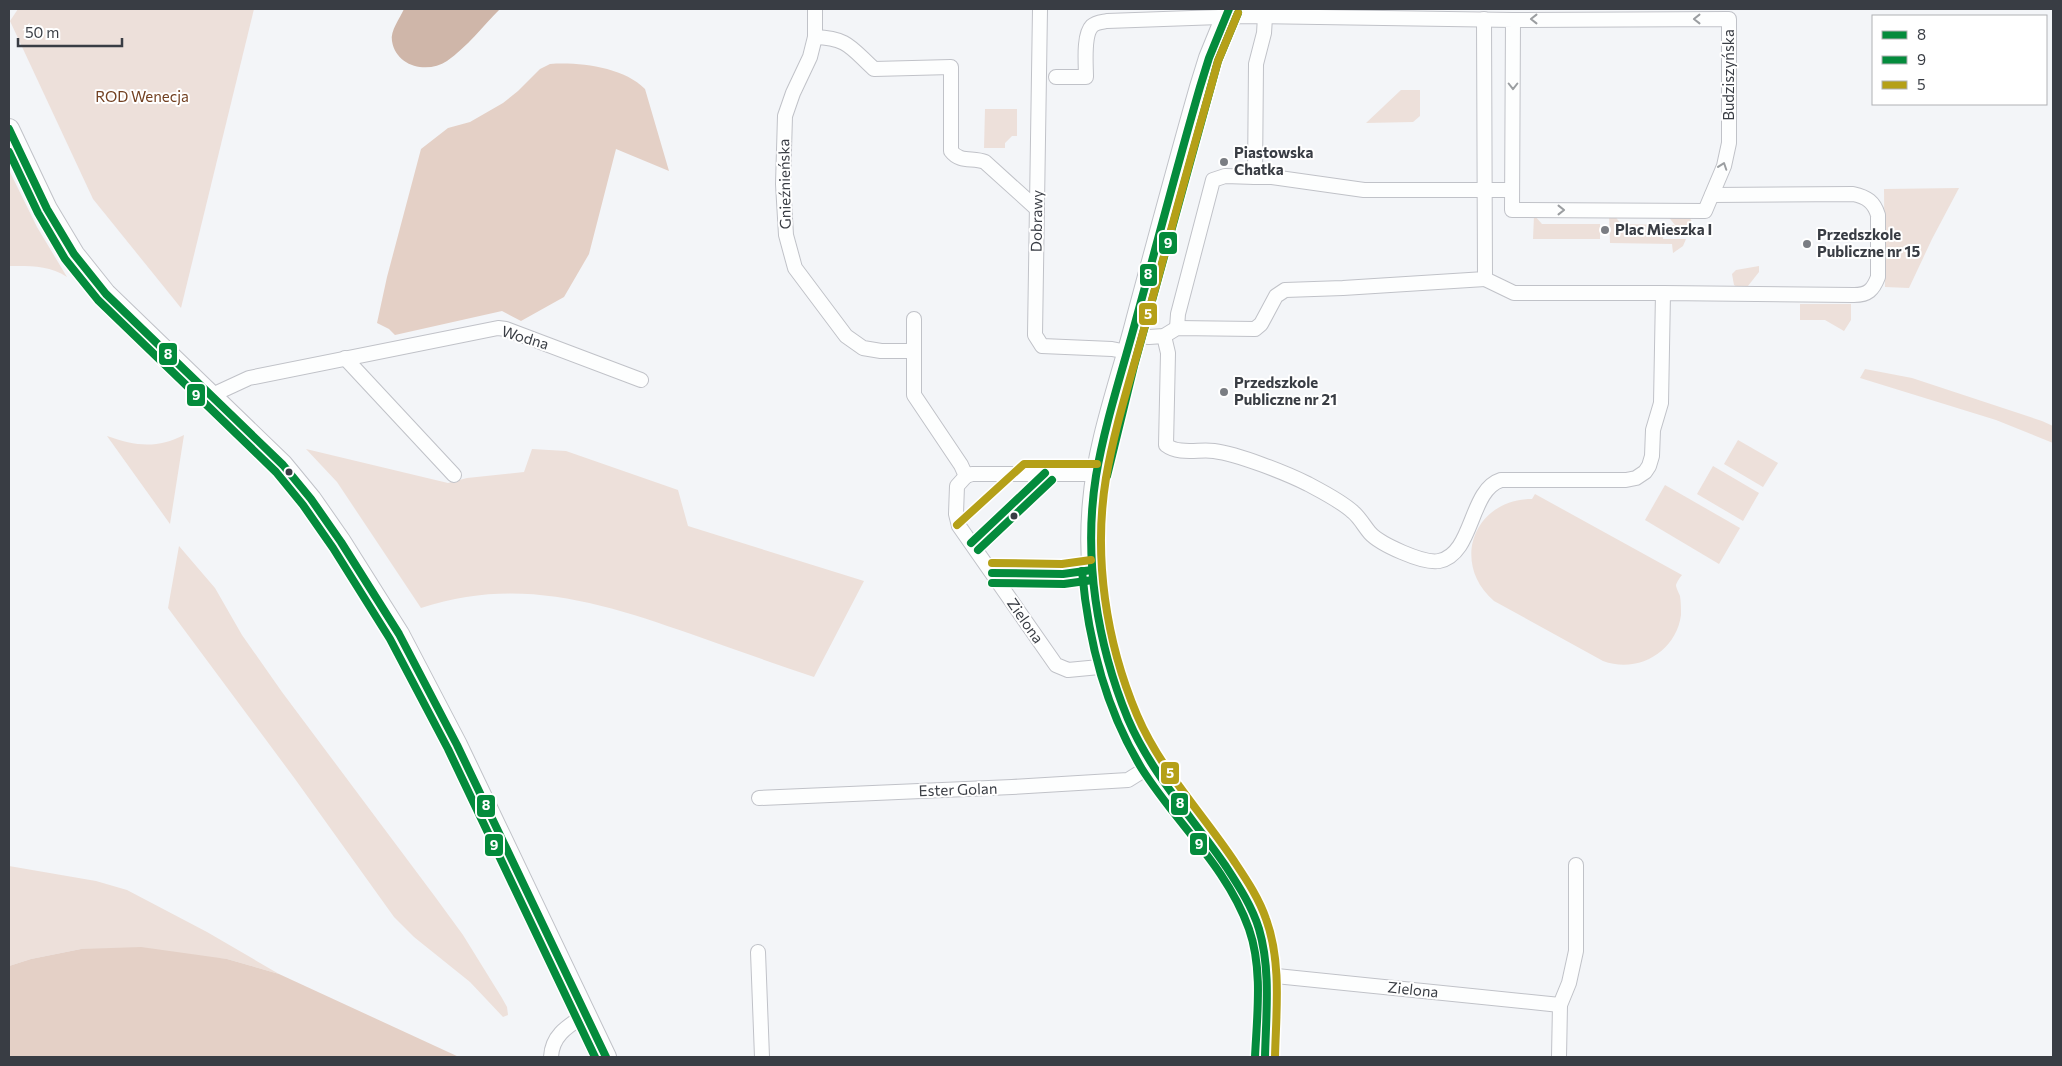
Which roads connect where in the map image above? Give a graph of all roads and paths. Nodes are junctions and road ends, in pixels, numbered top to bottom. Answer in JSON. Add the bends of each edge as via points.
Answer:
{"nodes":[{"id":1,"x":815,"y":9,"type":"edge"},
{"id":2,"x":1040,"y":9,"type":"edge"},
{"id":3,"x":1227,"y":13,"type":"edge"},
{"id":4,"x":1265,"y":17,"type":"junction"},
{"id":5,"x":1484,"y":19,"type":"junction"},
{"id":6,"x":1513,"y":20,"type":"junction"},
{"id":7,"x":815,"y":37,"type":"junction"},
{"id":8,"x":1056,"y":77,"type":"dead end"},
{"id":9,"x":9,"y":128,"type":"edge"},
{"id":10,"x":1255,"y":177,"type":"junction"},
{"id":11,"x":1512,"y":190,"type":"junction"},
{"id":12,"x":1484,"y":191,"type":"junction"},
{"id":13,"x":1712,"y":195,"type":"junction"},
{"id":14,"x":1037,"y":209,"type":"junction"},
{"id":15,"x":1485,"y":279,"type":"junction"},
{"id":16,"x":1663,"y":293,"type":"junction"},
{"id":17,"x":914,"y":319,"type":"dead end"},
{"id":18,"x":1177,"y":328,"type":"junction"},
{"id":19,"x":1164,"y":336,"type":"junction"},
{"id":20,"x":1130,"y":344,"type":"junction"},
{"id":21,"x":913,"y":351,"type":"junction"},
{"id":22,"x":345,"y":358,"type":"junction"},
{"id":23,"x":641,"y":380,"type":"dead end"},
{"id":24,"x":210,"y":396,"type":"junction"},
{"id":25,"x":1097,"y":474,"type":"junction"},
{"id":26,"x":454,"y":475,"type":"dead end"},
{"id":27,"x":966,"y":476,"type":"junction"},
{"id":28,"x":1110,"y":666,"type":"junction"},
{"id":29,"x":1152,"y":766,"type":"junction"},
{"id":30,"x":759,"y":798,"type":"dead end"},
{"id":31,"x":1576,"y":865,"type":"dead end"},
{"id":32,"x":758,"y":952,"type":"dead end"},
{"id":33,"x":1266,"y":975,"type":"junction"},
{"id":34,"x":1560,"y":1005,"type":"junction"},
{"id":35,"x":585,"y":1015,"type":"junction"},
{"id":36,"x":551,"y":1057,"type":"edge"},
{"id":37,"x":606,"y":1057,"type":"edge"},
{"id":38,"x":762,"y":1057,"type":"edge"},
{"id":39,"x":1265,"y":1057,"type":"edge"},
{"id":40,"x":1559,"y":1057,"type":"edge"}],
"edges":[{"from":1,"to":7,"type":"street","name":"Gnieźnieńska"},
{"from":2,"to":14,"type":"street","name":"Dobrawy"},
{"from":3,"to":4,"type":"street","name":"Budziszyńska"},
{"from":3,"to":8,"type":"street","name":"Budziszyńska","via":[[1097,23],[1088,33],[1086,77]]},
{"from":3,"to":20,"type":"street","via":[[1200,86]]},
{"from":4,"to":5,"type":"street","name":"Budziszyńska"},
{"from":4,"to":10,"type":"street","via":[[1256,64]]},
{"from":5,"to":6,"type":"street","name":"Budziszyńska"},
{"from":5,"to":12,"type":"street"},
{"from":6,"to":11,"type":"street","one_way":true},
{"from":13,"to":6,"type":"street","name":"Budziszyńska","one_way":true,"via":[[1729,143],[1729,19]]},
{"from":7,"to":14,"type":"street","via":[[843,41],[874,69],[951,68],[952,152],[961,160],[985,162]]},
{"from":7,"to":21,"type":"street","name":"Gnieźnieńska","via":[[785,116],[783,184],[786,235],[796,268],[846,336],[863,348]]},
{"from":9,"to":24,"type":"street","via":[[47,209],[74,254],[106,294]]},
{"from":10,"to":12,"type":"street","via":[[1364,190]]},
{"from":10,"to":18,"type":"street","via":[[1226,176],[1213,180]]},
{"from":11,"to":12,"type":"street"},
{"from":11,"to":13,"type":"street","name":"Budziszyńska","one_way":true,"via":[[1512,210],[1705,211]]},
{"from":12,"to":15,"type":"street"},
{"from":13,"to":16,"type":"street","via":[[1863,196],[1876,207],[1878,215],[1878,277],[1874,287],[1863,295]]},
{"from":14,"to":20,"type":"street","name":"Dobrawy","via":[[1035,335],[1042,346],[1112,348]]},
{"from":15,"to":16,"type":"street","via":[[1514,293]]},
{"from":15,"to":18,"type":"street","via":[[1284,290],[1255,329]]},
{"from":16,"to":19,"type":"street","via":[[1661,403],[1653,430],[1652,456],[1645,472],[1626,480],[1495,482],[1457,549],[1449,558],[1437,562],[1410,556],[1371,535],[1355,513],[1308,484],[1215,451],[1178,450],[1166,445],[1168,353]]},
{"from":17,"to":21,"type":"street"},
{"from":18,"to":19,"type":"street"},
{"from":19,"to":20,"type":"street"},
{"from":20,"to":25,"type":"street"},
{"from":21,"to":27,"type":"street","via":[[914,395]]},
{"from":22,"to":23,"type":"street","name":"Wodna","via":[[498,328]]},
{"from":22,"to":24,"type":"street","name":"Wodna","via":[[249,378]]},
{"from":22,"to":26,"type":"street"},
{"from":24,"to":35,"type":"street","via":[[283,465],[311,499],[399,634],[491,815]]},
{"from":25,"to":27,"type":"street"},
{"from":25,"to":28,"type":"street","via":[[1093,502],[1092,580]]},
{"from":27,"to":28,"type":"street","name":"Zielona","via":[[958,486],[956,514],[960,526],[1056,665],[1068,670]]},
{"from":28,"to":29,"type":"street","via":[[1128,718]]},
{"from":29,"to":30,"type":"street","name":"Ester Golan","via":[[1128,780]]},
{"from":29,"to":33,"type":"street","via":[[1213,846],[1240,888],[1258,926]]},
{"from":31,"to":34,"type":"street","via":[[1576,951]]},
{"from":32,"to":38,"type":"street"},
{"from":33,"to":34,"type":"street","name":"Zielona"},
{"from":33,"to":39,"type":"street"},
{"from":34,"to":40,"type":"street"},
{"from":35,"to":36,"type":"street","via":[[563,1029],[551,1050]]},
{"from":35,"to":37,"type":"street"}]}
